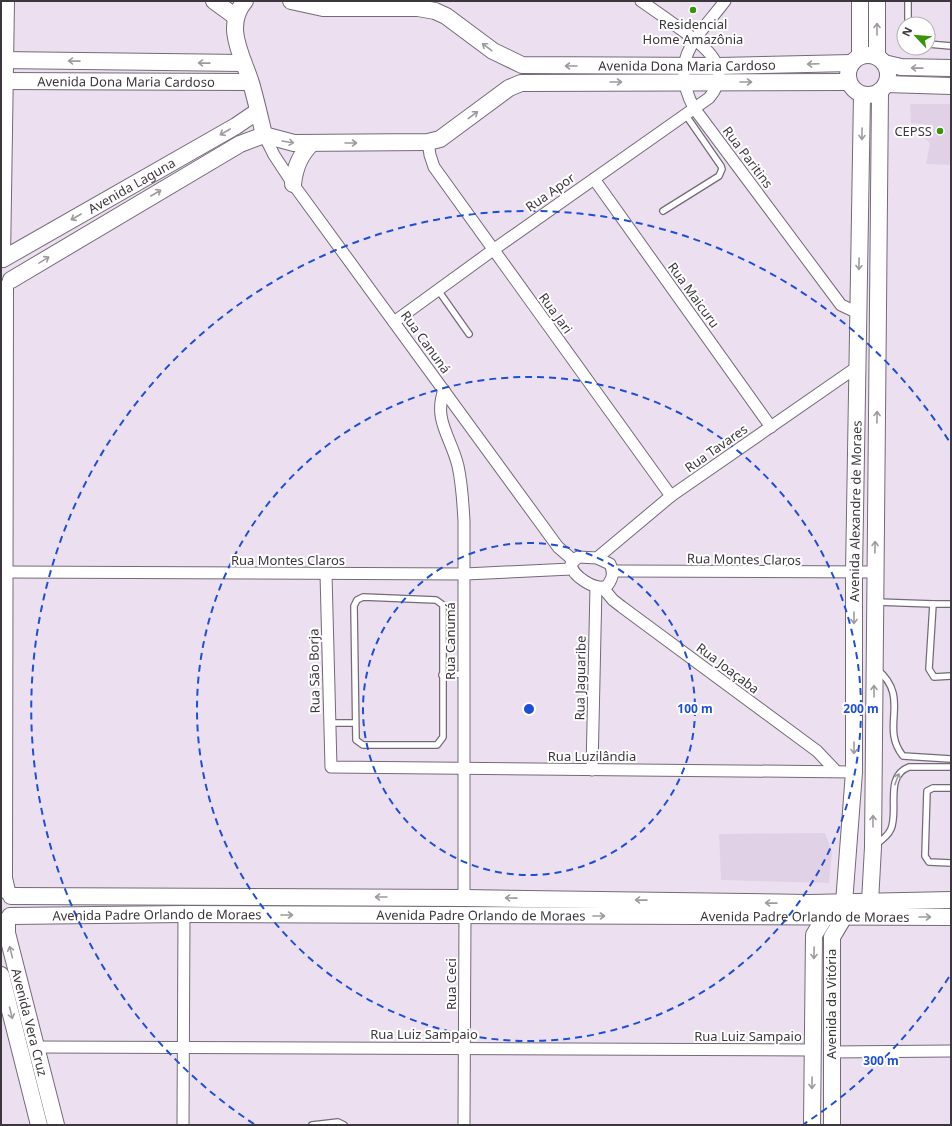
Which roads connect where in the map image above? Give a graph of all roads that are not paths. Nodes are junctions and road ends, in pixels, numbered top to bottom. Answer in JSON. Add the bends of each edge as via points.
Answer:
{"nodes":[{"id":1,"x":6,"y":1,"type":"edge"},
{"id":2,"x":214,"y":1,"type":"edge"},
{"id":3,"x":245,"y":1,"type":"edge"},
{"id":4,"x":291,"y":1,"type":"edge"},
{"id":5,"x":641,"y":1,"type":"edge"},
{"id":6,"x":725,"y":1,"type":"edge"},
{"id":7,"x":860,"y":1,"type":"edge"},
{"id":8,"x":877,"y":1,"type":"edge"},
{"id":9,"x":908,"y":1,"type":"edge"},
{"id":10,"x":421,"y":4,"type":"edge"},
{"id":11,"x":908,"y":16,"type":"edge"},
{"id":12,"x":236,"y":17,"type":"junction"},
{"id":13,"x":695,"y":40,"type":"junction"},
{"id":14,"x":936,"y":45,"type":"edge"},
{"id":15,"x":951,"y":46,"type":"edge"},
{"id":16,"x":4,"y":60,"type":"edge"},
{"id":17,"x":856,"y":60,"type":"junction"},
{"id":18,"x":880,"y":60,"type":"junction"},
{"id":19,"x":243,"y":64,"type":"junction"},
{"id":20,"x":683,"y":66,"type":"junction"},
{"id":21,"x":951,"y":68,"type":"edge"},
{"id":22,"x":718,"y":74,"type":"junction"},
{"id":23,"x":4,"y":81,"type":"edge"},
{"id":24,"x":250,"y":82,"type":"junction"},
{"id":25,"x":848,"y":82,"type":"junction"},
{"id":26,"x":684,"y":83,"type":"junction"},
{"id":27,"x":951,"y":86,"type":"edge"},
{"id":28,"x":883,"y":88,"type":"junction"},
{"id":29,"x":862,"y":95,"type":"junction"},
{"id":30,"x":258,"y":111,"type":"junction"},
{"id":31,"x":690,"y":111,"type":"junction"},
{"id":32,"x":264,"y":135,"type":"junction"},
{"id":33,"x":428,"y":142,"type":"junction"},
{"id":34,"x":312,"y":143,"type":"junction"},
{"id":35,"x":594,"y":178,"type":"junction"},
{"id":36,"x":293,"y":184,"type":"junction"},
{"id":37,"x":662,"y":211,"type":"dead end"},
{"id":38,"x":493,"y":250,"type":"junction"},
{"id":39,"x":2,"y":259,"type":"edge"},
{"id":40,"x":6,"y":286,"type":"edge"},
{"id":41,"x":438,"y":290,"type":"junction"},
{"id":42,"x":858,"y":314,"type":"junction"},
{"id":43,"x":394,"y":322,"type":"junction"},
{"id":44,"x":469,"y":334,"type":"dead end"},
{"id":45,"x":857,"y":367,"type":"junction"},
{"id":46,"x":444,"y":390,"type":"junction"},
{"id":47,"x":771,"y":427,"type":"junction"},
{"id":48,"x":671,"y":496,"type":"junction"},
{"id":49,"x":597,"y":558,"type":"junction"},
{"id":50,"x":572,"y":565,"type":"junction"},
{"id":51,"x":614,"y":571,"type":"junction"},
{"id":52,"x":5,"y":572,"type":"junction"},
{"id":53,"x":875,"y":572,"type":"junction"},
{"id":54,"x":854,"y":573,"type":"junction"},
{"id":55,"x":326,"y":574,"type":"junction"},
{"id":56,"x":465,"y":574,"type":"junction"},
{"id":57,"x":599,"y":587,"type":"junction"},
{"id":58,"x":875,"y":602,"type":"junction"},
{"id":59,"x":933,"y":604,"type":"junction"},
{"id":60,"x":951,"y":604,"type":"edge"},
{"id":61,"x":874,"y":666,"type":"junction"},
{"id":62,"x":464,"y":674,"type":"junction"},
{"id":63,"x":442,"y":675,"type":"junction"},
{"id":64,"x":951,"y":676,"type":"edge"},
{"id":65,"x":330,"y":723,"type":"junction"},
{"id":66,"x":355,"y":723,"type":"junction"},
{"id":67,"x":951,"y":759,"type":"edge"},
{"id":68,"x":331,"y":767,"type":"joint"},
{"id":69,"x":951,"y":767,"type":"edge"},
{"id":70,"x":463,"y":769,"type":"junction"},
{"id":71,"x":592,"y":770,"type":"junction"},
{"id":72,"x":836,"y":772,"type":"junction"},
{"id":73,"x":854,"y":772,"type":"junction"},
{"id":74,"x":951,"y":788,"type":"edge"},
{"id":75,"x":873,"y":847,"type":"junction"},
{"id":76,"x":951,"y":863,"type":"edge"},
{"id":77,"x":6,"y":892,"type":"edge"},
{"id":78,"x":464,"y":898,"type":"junction"},
{"id":79,"x":951,"y":900,"type":"edge"},
{"id":80,"x":870,"y":902,"type":"junction"},
{"id":81,"x":844,"y":910,"type":"junction"},
{"id":82,"x":184,"y":914,"type":"junction"},
{"id":83,"x":465,"y":916,"type":"junction"},
{"id":84,"x":826,"y":917,"type":"junction"},
{"id":85,"x":951,"y":917,"type":"edge"},
{"id":86,"x":6,"y":920,"type":"edge"},
{"id":87,"x":1,"y":975,"type":"edge"},
{"id":88,"x":36,"y":1047,"type":"junction"},
{"id":89,"x":183,"y":1048,"type":"junction"},
{"id":90,"x":464,"y":1049,"type":"junction"},
{"id":91,"x":813,"y":1050,"type":"junction"},
{"id":92,"x":951,"y":1051,"type":"edge"},
{"id":93,"x":831,"y":1052,"type":"junction"},
{"id":94,"x":39,"y":1125,"type":"edge"},
{"id":95,"x":56,"y":1125,"type":"edge"},
{"id":96,"x":183,"y":1125,"type":"edge"},
{"id":97,"x":312,"y":1125,"type":"edge"},
{"id":98,"x":344,"y":1125,"type":"edge"},
{"id":99,"x":464,"y":1125,"type":"edge"},
{"id":100,"x":812,"y":1125,"type":"edge"},
{"id":101,"x":832,"y":1125,"type":"edge"}],
"edges":[{"from":1,"to":16,"type":"main road"},
{"from":2,"to":12,"type":"main road"},
{"from":3,"to":12,"type":"main road"},
{"from":4,"to":10,"type":"main road","via":[[323,8]]},
{"from":5,"to":13,"type":"street"},
{"from":6,"to":13,"type":"street","name":"Rua Paritins"},
{"from":7,"to":17,"type":"main road"},
{"from":18,"to":8,"type":"main road","one_way":true},
{"from":9,"to":11,"type":"lane"},
{"from":20,"to":10,"type":"main road","name":"Avenida Dona Maria Cardoso","one_way":true,"via":[[522,65],[493,51],[446,16]]},
{"from":12,"to":19,"type":"main road","via":[[236,39]]},
{"from":13,"to":20,"type":"street","name":"Rua Paritins"},
{"from":13,"to":22,"type":"street","via":[[714,57]]},
{"from":14,"to":15,"type":"lane"},
{"from":19,"to":16,"type":"main road","name":"Avenida Dona Maria Cardoso","one_way":true},
{"from":16,"to":23,"type":"main road"},
{"from":17,"to":18,"type":"main road","via":[[872,55]]},
{"from":17,"to":22,"type":"main road","name":"Avenida Dona Maria Cardoso","one_way":true},
{"from":17,"to":25,"type":"main road","via":[[847,75]]},
{"from":21,"to":18,"type":"main road","one_way":true,"via":[[901,67]]},
{"from":18,"to":28,"type":"main road","via":[[888,74]]},
{"from":19,"to":24,"type":"main road"},
{"from":20,"to":22,"type":"main road","name":"Avenida Dona Maria Cardoso"},
{"from":20,"to":26,"type":"street","name":"Rua Paritins"},
{"from":22,"to":25,"type":"main road","name":"Avenida Dona Maria Cardoso","one_way":true},
{"from":22,"to":26,"type":"main road","name":"Avenida Dona Maria Cardoso"},
{"from":22,"to":31,"type":"street","name":"Rua Apor","via":[[715,91]]},
{"from":23,"to":24,"type":"main road","name":"Avenida Dona Maria Cardoso"},
{"from":23,"to":39,"type":"main road"},
{"from":24,"to":30,"type":"main road"},
{"from":25,"to":29,"type":"main road"},
{"from":26,"to":31,"type":"street","name":"Rua Paritins"},
{"from":33,"to":26,"type":"main road","name":"Avenida Dona Maria Cardoso","one_way":true,"via":[[440,139],[509,88],[521,83]]},
{"from":27,"to":28,"type":"main road"},
{"from":28,"to":29,"type":"main road","via":[[874,95]]},
{"from":53,"to":28,"type":"main road","name":"Avenida Alexandre de Moraes","one_way":true},
{"from":29,"to":42,"type":"main road","name":"Avenida Alexandre de Moraes","one_way":true},
{"from":30,"to":32,"type":"main road"},
{"from":30,"to":39,"type":"main road","name":"Avenida Laguna","one_way":true},
{"from":31,"to":35,"type":"street","name":"Rua Apor"},
{"from":31,"to":37,"type":"lane","via":[[721,166],[721,173]]},
{"from":31,"to":42,"type":"street","name":"Rua Paritins","via":[[841,305]]},
{"from":32,"to":34,"type":"main road","one_way":true,"via":[[294,143]]},
{"from":32,"to":36,"type":"street","name":"Rua Canuná"},
{"from":40,"to":32,"type":"main road","name":"Avenida Laguna","one_way":true,"via":[[240,144]]},
{"from":34,"to":33,"type":"main road","one_way":true},
{"from":33,"to":38,"type":"street","name":"Rua Jari","via":[[434,167]]},
{"from":34,"to":36,"type":"main road","via":[[297,164]]},
{"from":35,"to":38,"type":"street","name":"Rua Apor"},
{"from":35,"to":47,"type":"street","name":"Rua Maicuru"},
{"from":36,"to":43,"type":"street","name":"Rua Canuná"},
{"from":38,"to":41,"type":"street","name":"Rua Apor"},
{"from":38,"to":48,"type":"street","name":"Rua Jari"},
{"from":39,"to":40,"type":"main road","name":"Avenida Vera Cruz","via":[[11,268]]},
{"from":40,"to":52,"type":"main road","name":"Avenida Vera Cruz"},
{"from":41,"to":43,"type":"street","name":"Rua Apor"},
{"from":41,"to":44,"type":"lane"},
{"from":42,"to":45,"type":"main road","name":"Avenida Alexandre de Moraes"},
{"from":43,"to":46,"type":"street","name":"Rua Canuná"},
{"from":45,"to":47,"type":"street","name":"Rua Tavares"},
{"from":45,"to":54,"type":"main road","name":"Avenida Alexandre de Moraes"},
{"from":46,"to":50,"type":"street","name":"Rua Canuná"},
{"from":46,"to":56,"type":"street","name":"Rua Canumá","via":[[439,410],[458,465],[463,492]]},
{"from":47,"to":48,"type":"street","name":"Rua Tavares"},
{"from":48,"to":49,"type":"street","name":"Rua Tavares"},
{"from":49,"to":50,"type":"street","name":"Rua Montes Claros","via":[[581,557]]},
{"from":49,"to":51,"type":"street","via":[[610,564]]},
{"from":50,"to":56,"type":"street","name":"Rua Montes Claros"},
{"from":50,"to":57,"type":"street","name":"Rua Canuná"},
{"from":51,"to":54,"type":"street","name":"Rua Montes Claros"},
{"from":51,"to":57,"type":"street","via":[[612,580]]},
{"from":52,"to":55,"type":"street","name":"Rua Montes Claros"},
{"from":52,"to":77,"type":"main road","name":"Avenida Vera Cruz"},
{"from":53,"to":54,"type":"street","name":"Rua Montes Claros"},
{"from":53,"to":58,"type":"main road","name":"Avenida Alexandre de Moraes"},
{"from":54,"to":73,"type":"main road","name":"Avenida Alexandre de Moraes","one_way":true},
{"from":55,"to":56,"type":"street","name":"Rua Montes Claros"},
{"from":55,"to":65,"type":"street","name":"Rua São Borja"},
{"from":56,"to":62,"type":"street","name":"Rua Canumá"},
{"from":57,"to":71,"type":"street","name":"Rua Jaguaribe"},
{"from":57,"to":72,"type":"street","name":"Rua Joaçaba","via":[[817,752]]},
{"from":58,"to":59,"type":"lane"},
{"from":58,"to":61,"type":"main road","name":"Avenida Alexandre de Moraes"},
{"from":59,"to":60,"type":"lane"},
{"from":59,"to":64,"type":"lane","via":[[929,669],[934,677]]},
{"from":61,"to":67,"type":"lane","via":[[888,678],[893,688],[896,747],[903,756]]},
{"from":75,"to":61,"type":"main road","name":"Avenida Alexandre de Moraes","one_way":true},
{"from":62,"to":63,"type":"lane"},
{"from":62,"to":70,"type":"street","name":"Rua Canumá"},
{"from":63,"to":66,"type":"lane","via":[[443,737],[437,745],[360,744],[356,740]]},
{"from":63,"to":66,"type":"lane","via":[[441,602],[360,598],[354,606]]},
{"from":65,"to":66,"type":"lane"},
{"from":65,"to":68,"type":"street","name":"Rua São Borja"},
{"from":68,"to":70,"type":"street","name":"Rua Luzilândia"},
{"from":75,"to":69,"type":"lane","one_way":true,"via":[[890,831],[894,820],[897,775],[909,767]]},
{"from":70,"to":71,"type":"street","name":"Rua Luzilândia"},
{"from":70,"to":78,"type":"street","name":"Rua Canumá"},
{"from":71,"to":72,"type":"street","name":"Rua Luzilândia"},
{"from":72,"to":73,"type":"street","name":"Rua Luzilândia"},
{"from":73,"to":81,"type":"main road","name":"Avenida Alexandre de Moraes"},
{"from":74,"to":76,"type":"lane","via":[[933,788],[927,791],[926,848],[929,862]]},
{"from":75,"to":80,"type":"main road","name":"Avenida Alexandre de Moraes"},
{"from":78,"to":77,"type":"main road","name":"Avenida Padre Orlando de Moraes","one_way":true},
{"from":77,"to":86,"type":"main road","name":"Avenida Vera Cruz","via":[[13,908]]},
{"from":81,"to":78,"type":"main road","name":"Avenida Padre Orlando de Moraes","one_way":true},
{"from":79,"to":80,"type":"main road","name":"Avenida Padre Orlando de Moraes"},
{"from":80,"to":81,"type":"main road","name":"Avenida da Vitória"},
{"from":81,"to":84,"type":"main road"},
{"from":81,"to":85,"type":"main road","name":"Avenida Padre Orlando de Moraes","one_way":true},
{"from":81,"to":93,"type":"main road","name":"Avenida da Vitória","via":[[832,937]]},
{"from":82,"to":83,"type":"main road","name":"Avenida Padre Orlando de Moraes","one_way":true},
{"from":82,"to":86,"type":"main road","name":"Avenida Padre Orlando de Moraes"},
{"from":82,"to":89,"type":"street"},
{"from":83,"to":84,"type":"main road","name":"Avenida Padre Orlando de Moraes","one_way":true},
{"from":83,"to":90,"type":"street","name":"Rua Ceci"},
{"from":84,"to":91,"type":"main road","name":"Avenida da Vitória","one_way":true,"via":[[814,935]]},
{"from":88,"to":86,"type":"main road","name":"Avenida Vera Cruz","one_way":true,"via":[[7,933]]},
{"from":87,"to":94,"type":"main road","name":"Avenida Vera Cruz","one_way":true},
{"from":88,"to":89,"type":"street","name":"Rua Luiz Sampaio"},
{"from":88,"to":95,"type":"main road","name":"Avenida Vera Cruz"},
{"from":89,"to":90,"type":"street","name":"Rua Luiz Sampaio"},
{"from":89,"to":96,"type":"street"},
{"from":90,"to":91,"type":"street","name":"Rua Luiz Sampaio"},
{"from":90,"to":99,"type":"street","name":"Rua Ceci"},
{"from":91,"to":100,"type":"main road","name":"Avenida da Vitória","one_way":true},
{"from":92,"to":93,"type":"street"},
{"from":93,"to":101,"type":"main road","name":"Avenida da Vitória"},
{"from":97,"to":98,"type":"lane","via":[[338,1122]]}]}
